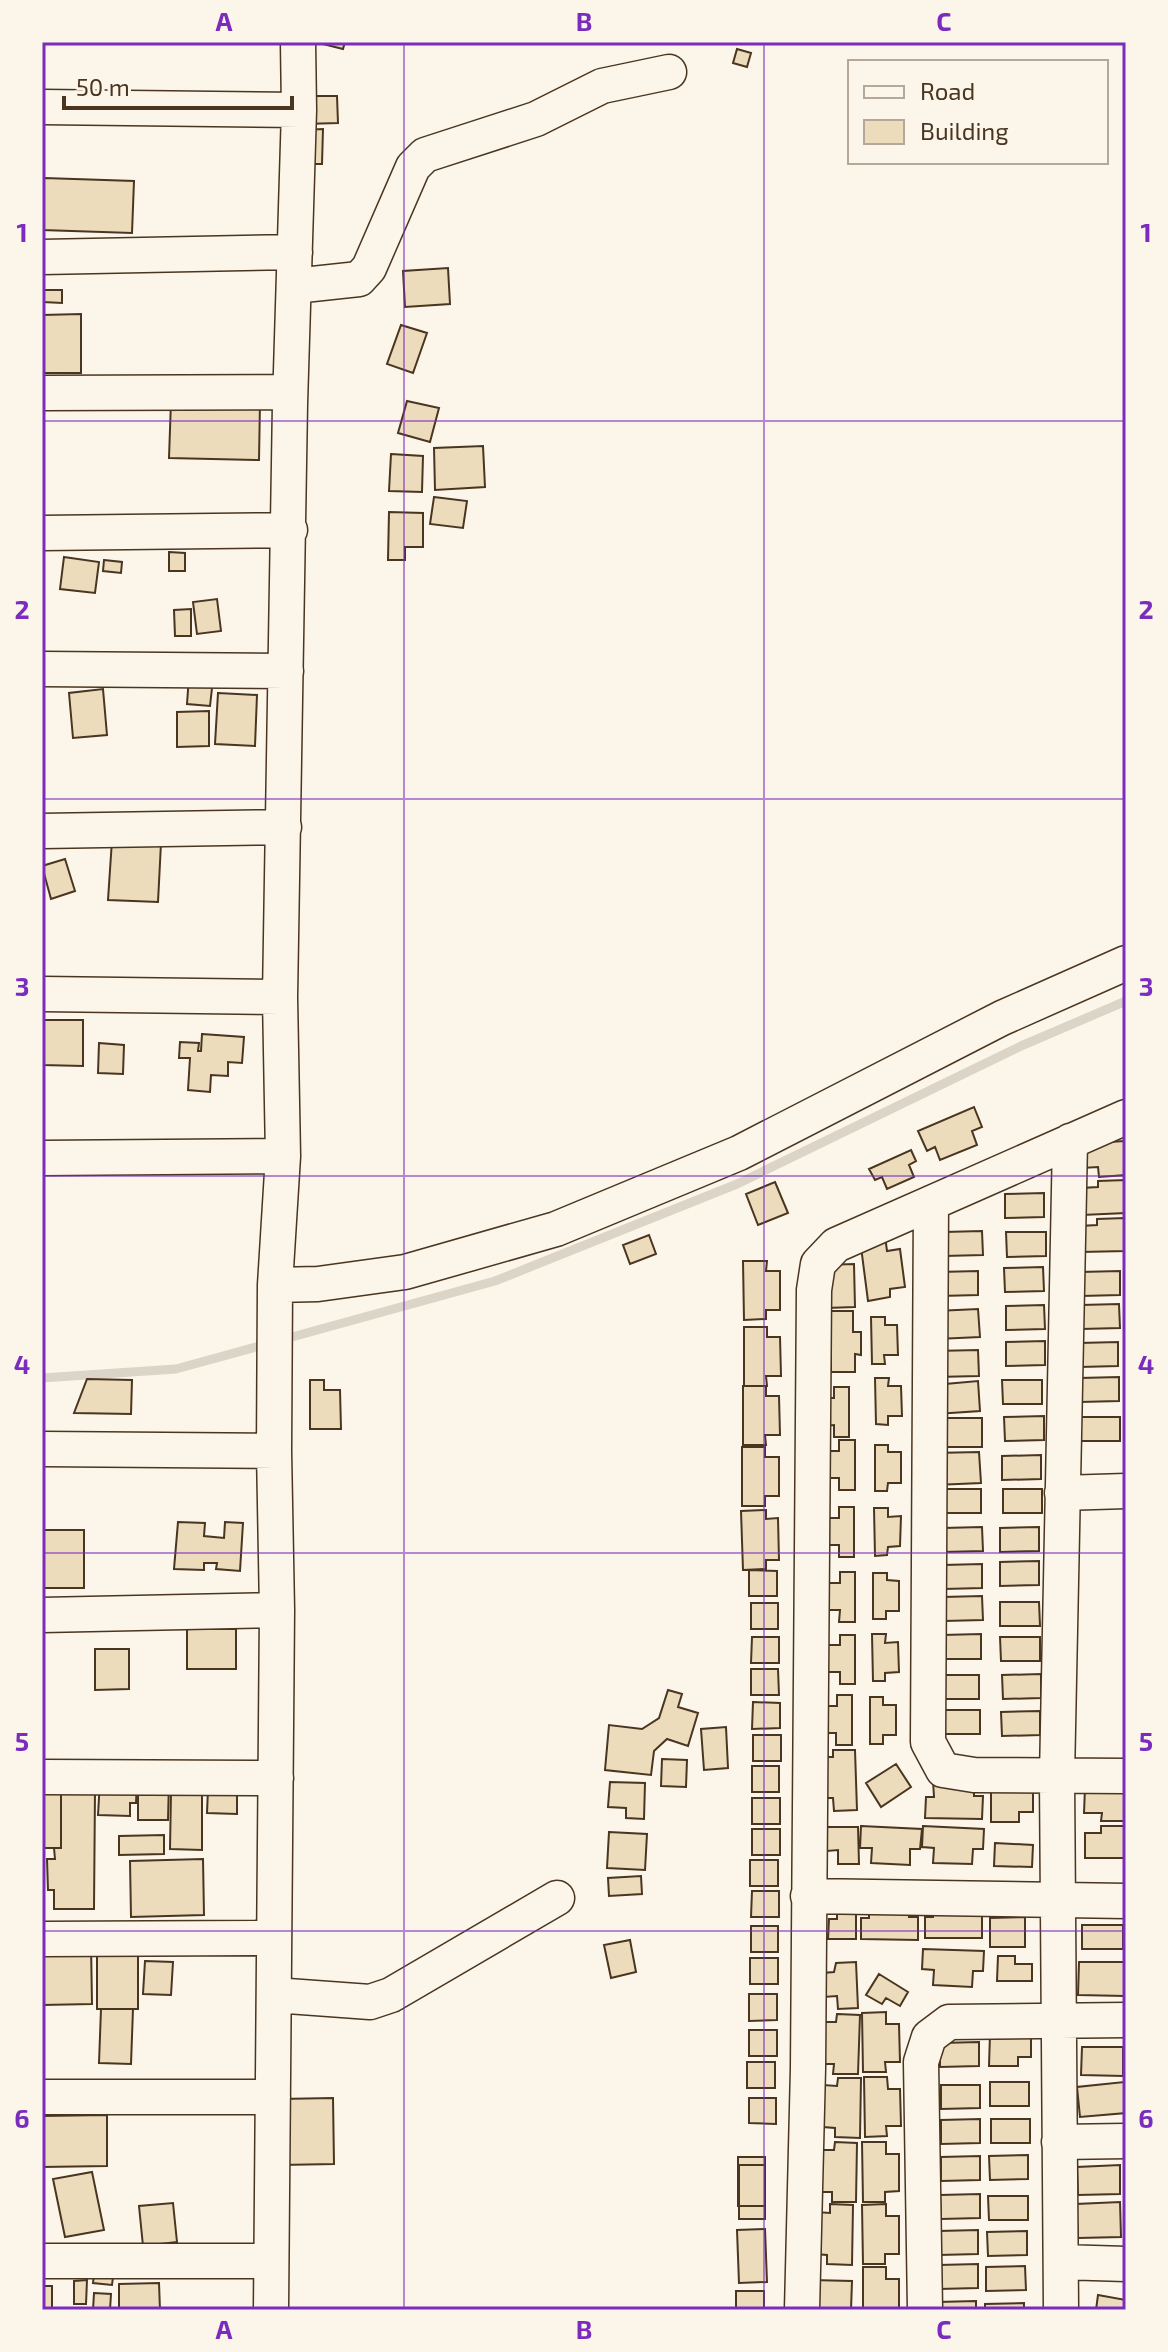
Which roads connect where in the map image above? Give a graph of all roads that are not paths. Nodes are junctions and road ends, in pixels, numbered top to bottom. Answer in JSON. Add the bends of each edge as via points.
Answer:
{"nodes":[{"id":1,"x":298,"y":42,"type":"edge"},
{"id":2,"x":669,"y":72,"type":"dead end"},
{"id":3,"x":42,"y":107,"type":"edge"},
{"id":4,"x":299,"y":110,"type":"junction"},
{"id":5,"x":42,"y":257,"type":"edge"},
{"id":6,"x":294,"y":269,"type":"junction"},
{"id":7,"x":290,"y":392,"type":"junction"},
{"id":8,"x":42,"y":393,"type":"edge"},
{"id":9,"x":290,"y":530,"type":"junction"},
{"id":10,"x":42,"y":533,"type":"edge"},
{"id":11,"x":42,"y":669,"type":"edge"},
{"id":12,"x":286,"y":671,"type":"junction"},
{"id":13,"x":284,"y":827,"type":"junction"},
{"id":14,"x":42,"y":831,"type":"edge"},
{"id":15,"x":1126,"y":963,"type":"edge"},
{"id":16,"x":42,"y":994,"type":"edge"},
{"id":17,"x":280,"y":997,"type":"junction"},
{"id":18,"x":1126,"y":1117,"type":"edge"},
{"id":19,"x":1070,"y":1141,"type":"junction"},
{"id":20,"x":283,"y":1156,"type":"junction"},
{"id":21,"x":42,"y":1158,"type":"edge"},
{"id":22,"x":931,"y":1203,"type":"junction"},
{"id":23,"x":275,"y":1285,"type":"junction"},
{"id":24,"x":42,"y":1449,"type":"edge"},
{"id":25,"x":274,"y":1451,"type":"junction"},
{"id":26,"x":1126,"y":1491,"type":"edge"},
{"id":27,"x":1062,"y":1493,"type":"junction"},
{"id":28,"x":277,"y":1610,"type":"junction"},
{"id":29,"x":42,"y":1615,"type":"edge"},
{"id":30,"x":1126,"y":1776,"type":"edge"},
{"id":31,"x":42,"y":1777,"type":"edge"},
{"id":32,"x":1057,"y":1777,"type":"junction"},
{"id":33,"x":276,"y":1778,"type":"junction"},
{"id":34,"x":808,"y":1896,"type":"junction"},
{"id":35,"x":557,"y":1898,"type":"dead end"},
{"id":36,"x":1056,"y":1900,"type":"junction"},
{"id":37,"x":1126,"y":1901,"type":"edge"},
{"id":38,"x":274,"y":1938,"type":"junction"},
{"id":39,"x":42,"y":1939,"type":"edge"},
{"id":40,"x":274,"y":1995,"type":"junction"},
{"id":41,"x":1057,"y":2020,"type":"junction"},
{"id":42,"x":1126,"y":2020,"type":"edge"},
{"id":43,"x":42,"y":2097,"type":"edge"},
{"id":44,"x":273,"y":2097,"type":"junction"},
{"id":45,"x":1126,"y":2141,"type":"edge"},
{"id":46,"x":1059,"y":2142,"type":"junction"},
{"id":47,"x":42,"y":2261,"type":"edge"},
{"id":48,"x":271,"y":2261,"type":"junction"},
{"id":49,"x":1061,"y":2262,"type":"junction"},
{"id":50,"x":1126,"y":2264,"type":"edge"},
{"id":51,"x":271,"y":2310,"type":"edge"},
{"id":52,"x":802,"y":2310,"type":"edge"},
{"id":53,"x":925,"y":2310,"type":"edge"},
{"id":54,"x":1061,"y":2310,"type":"edge"}],
"edges":[{"from":1,"to":4,"type":"street"},
{"from":2,"to":6,"type":"street","via":[[602,86],[536,119],[425,155],[413,167],[369,268],[359,279]]},
{"from":3,"to":4,"type":"street"},
{"from":4,"to":6,"type":"street"},
{"from":5,"to":6,"type":"street"},
{"from":6,"to":7,"type":"street"},
{"from":7,"to":8,"type":"street"},
{"from":7,"to":9,"type":"street"},
{"from":9,"to":10,"type":"street"},
{"from":9,"to":12,"type":"street"},
{"from":11,"to":12,"type":"street"},
{"from":12,"to":13,"type":"street"},
{"from":13,"to":14,"type":"street"},
{"from":13,"to":17,"type":"street"},
{"from":15,"to":23,"type":"street","via":[[1002,1018],[739,1153],[556,1229],[405,1272]]},
{"from":16,"to":17,"type":"street"},
{"from":17,"to":20,"type":"street"},
{"from":18,"to":19,"type":"street"},
{"from":19,"to":22,"type":"street"},
{"from":19,"to":27,"type":"street"},
{"from":20,"to":21,"type":"street"},
{"from":20,"to":23,"type":"street"},
{"from":22,"to":32,"type":"street","via":[[928,1742],[943,1770]]},
{"from":22,"to":34,"type":"street","via":[[836,1245],[818,1264]]},
{"from":23,"to":25,"type":"street"},
{"from":24,"to":25,"type":"street"},
{"from":25,"to":28,"type":"street"},
{"from":26,"to":27,"type":"street"},
{"from":27,"to":32,"type":"street"},
{"from":28,"to":29,"type":"street"},
{"from":28,"to":33,"type":"street"},
{"from":30,"to":32,"type":"street"},
{"from":31,"to":33,"type":"street"},
{"from":32,"to":36,"type":"street"},
{"from":33,"to":38,"type":"street"},
{"from":34,"to":36,"type":"street"},
{"from":34,"to":52,"type":"street"},
{"from":35,"to":40,"type":"street","via":[[391,1995],[370,2002]]},
{"from":36,"to":37,"type":"street"},
{"from":36,"to":41,"type":"street"},
{"from":38,"to":39,"type":"street"},
{"from":38,"to":40,"type":"street"},
{"from":40,"to":44,"type":"street"},
{"from":41,"to":42,"type":"street"},
{"from":41,"to":46,"type":"street"},
{"from":41,"to":53,"type":"street","via":[[949,2022],[929,2037],[921,2062]]},
{"from":43,"to":44,"type":"street"},
{"from":44,"to":48,"type":"street"},
{"from":45,"to":46,"type":"street"},
{"from":46,"to":49,"type":"street"},
{"from":47,"to":48,"type":"street"},
{"from":48,"to":51,"type":"street"},
{"from":49,"to":50,"type":"street"},
{"from":49,"to":54,"type":"street"}]}
